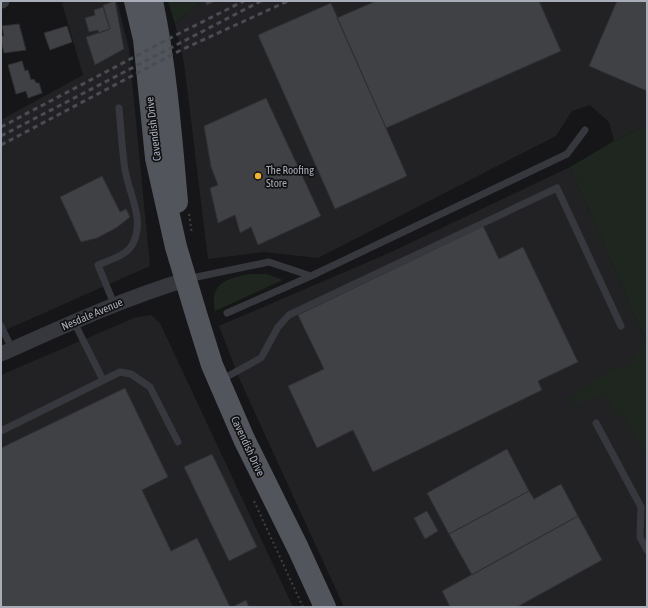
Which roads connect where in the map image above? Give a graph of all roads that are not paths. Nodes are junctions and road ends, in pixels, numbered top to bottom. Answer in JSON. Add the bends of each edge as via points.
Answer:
{"nodes":[{"id":1,"x":135,"y":1,"type":"edge"},
{"id":2,"x":152,"y":1,"type":"edge"},
{"id":3,"x":119,"y":108,"type":"dead end"},
{"id":4,"x":585,"y":130,"type":"dead end"},
{"id":5,"x":311,"y":276,"type":"junction"},
{"id":6,"x":185,"y":280,"type":"junction"},
{"id":7,"x":114,"y":304,"type":"junction"},
{"id":8,"x":227,"y":314,"type":"dead end"},
{"id":9,"x":74,"y":322,"type":"junction"},
{"id":10,"x":1,"y":326,"type":"edge"},
{"id":11,"x":621,"y":326,"type":"dead end"},
{"id":12,"x":7,"y":352,"type":"edge"},
{"id":13,"x":103,"y":380,"type":"junction"},
{"id":14,"x":219,"y":381,"type":"junction"},
{"id":15,"x":596,"y":423,"type":"dead end"},
{"id":16,"x":1,"y":431,"type":"edge"},
{"id":17,"x":178,"y":442,"type":"dead end"},
{"id":18,"x":647,"y":550,"type":"edge"},
{"id":19,"x":325,"y":607,"type":"edge"}],
"edges":[{"from":1,"to":6,"type":"main road","name":"Cavendish Drive","via":[[144,39],[156,158]]},
{"from":2,"to":6,"type":"main road","name":"Cavendish Drive","via":[[166,84]]},
{"from":3,"to":7,"type":"lane","via":[[125,171],[136,209],[137,222],[135,238],[128,251],[98,265]]},
{"from":4,"to":5,"type":"lane","via":[[567,154]]},
{"from":5,"to":6,"type":"lane","via":[[269,262]]},
{"from":5,"to":8,"type":"lane"},
{"from":6,"to":7,"type":"street","name":"Nesdale Avenue"},
{"from":6,"to":14,"type":"main road","name":"Cavendish Drive"},
{"from":7,"to":9,"type":"street","name":"Nesdale Avenue"},
{"from":9,"to":12,"type":"street","name":"Nesdale Avenue"},
{"from":9,"to":13,"type":"lane"},
{"from":10,"to":12,"type":"lane"},
{"from":11,"to":14,"type":"lane","via":[[557,188],[289,315],[278,327],[261,358]]},
{"from":13,"to":16,"type":"lane"},
{"from":13,"to":17,"type":"lane","via":[[120,372],[131,374],[150,387]]},
{"from":14,"to":19,"type":"main road","name":"Cavendish Drive"},
{"from":15,"to":18,"type":"lane","via":[[641,507],[640,537]]}]}
